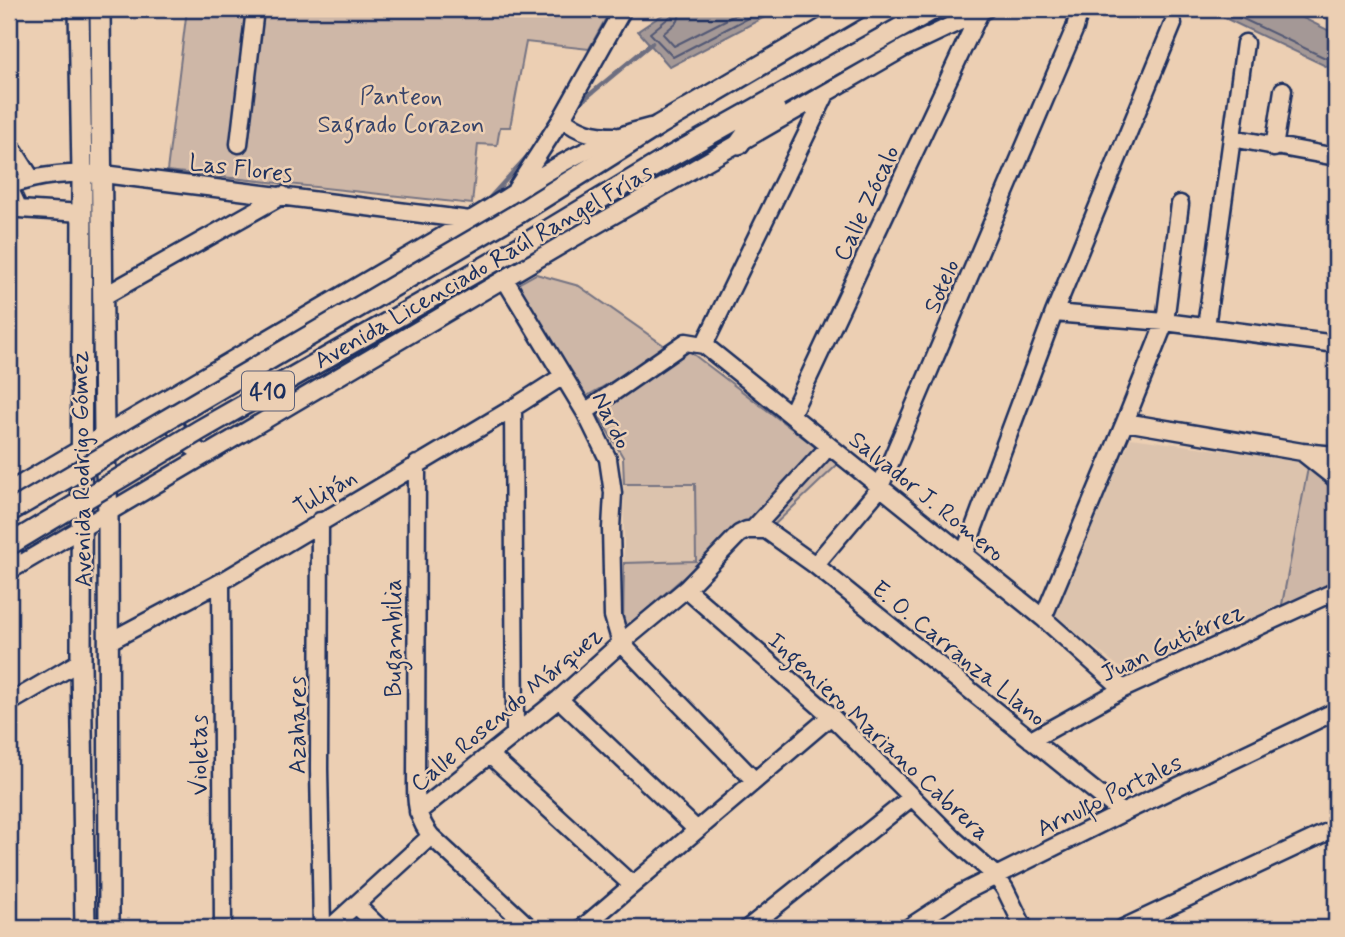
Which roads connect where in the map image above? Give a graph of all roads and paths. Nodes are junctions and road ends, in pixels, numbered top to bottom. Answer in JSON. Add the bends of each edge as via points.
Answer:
{"nodes":[{"id":1,"x":79,"y":9,"type":"edge"},
{"id":2,"x":100,"y":9,"type":"edge"},
{"id":3,"x":255,"y":9,"type":"edge"},
{"id":4,"x":623,"y":9,"type":"edge"},
{"id":5,"x":857,"y":9,"type":"edge"},
{"id":6,"x":934,"y":9,"type":"edge"},
{"id":7,"x":983,"y":9,"type":"edge"},
{"id":8,"x":1076,"y":9,"type":"edge"},
{"id":9,"x":1173,"y":24,"type":"dead end"},
{"id":10,"x":1245,"y":43,"type":"dead end"},
{"id":11,"x":797,"y":85,"type":"junction"},
{"id":12,"x":1283,"y":90,"type":"dead end"},
{"id":13,"x":826,"y":94,"type":"junction"},
{"id":14,"x":562,"y":118,"type":"junction"},
{"id":15,"x":659,"y":125,"type":"junction"},
{"id":16,"x":617,"y":136,"type":"junction"},
{"id":17,"x":1232,"y":138,"type":"junction"},
{"id":18,"x":9,"y":143,"type":"edge"},
{"id":19,"x":239,"y":144,"type":"dead end"},
{"id":20,"x":739,"y":144,"type":"junction"},
{"id":21,"x":1274,"y":148,"type":"junction"},
{"id":22,"x":1336,"y":158,"type":"edge"},
{"id":23,"x":82,"y":173,"type":"junction"},
{"id":24,"x":103,"y":174,"type":"junction"},
{"id":25,"x":31,"y":178,"type":"junction"},
{"id":26,"x":9,"y":187,"type":"edge"},
{"id":27,"x":283,"y":195,"type":"junction"},
{"id":28,"x":516,"y":203,"type":"junction"},
{"id":29,"x":1180,"y":204,"type":"dead end"},
{"id":30,"x":82,"y":213,"type":"junction"},
{"id":31,"x":470,"y":220,"type":"junction"},
{"id":32,"x":504,"y":278,"type":"junction"},
{"id":33,"x":104,"y":296,"type":"junction"},
{"id":34,"x":1054,"y":313,"type":"junction"},
{"id":35,"x":1165,"y":322,"type":"junction"},
{"id":36,"x":1206,"y":327,"type":"junction"},
{"id":37,"x":701,"y":344,"type":"junction"},
{"id":38,"x":1336,"y":344,"type":"edge"},
{"id":39,"x":563,"y":376,"type":"junction"},
{"id":40,"x":177,"y":393,"type":"junction"},
{"id":41,"x":513,"y":408,"type":"junction"},
{"id":42,"x":585,"y":412,"type":"junction"},
{"id":43,"x":791,"y":415,"type":"junction"},
{"id":44,"x":1125,"y":422,"type":"junction"},
{"id":45,"x":104,"y":435,"type":"junction"},
{"id":46,"x":82,"y":447,"type":"junction"},
{"id":47,"x":1302,"y":452,"type":"junction"},
{"id":48,"x":822,"y":454,"type":"dead end"},
{"id":49,"x":206,"y":455,"type":"junction"},
{"id":50,"x":1336,"y":455,"type":"edge"},
{"id":51,"x":417,"y":464,"type":"junction"},
{"id":52,"x":1336,"y":479,"type":"edge"},
{"id":53,"x":879,"y":489,"type":"junction"},
{"id":54,"x":9,"y":491,"type":"edge"},
{"id":55,"x":108,"y":510,"type":"junction"},
{"id":56,"x":9,"y":512,"type":"edge"},
{"id":57,"x":320,"y":522,"type":"junction"},
{"id":58,"x":82,"y":526,"type":"junction"},
{"id":59,"x":9,"y":529,"type":"edge"},
{"id":60,"x":760,"y":529,"type":"junction"},
{"id":61,"x":9,"y":545,"type":"edge"},
{"id":62,"x":964,"y":554,"type":"junction"},
{"id":63,"x":815,"y":565,"type":"junction"},
{"id":64,"x":10,"y":570,"type":"edge"},
{"id":65,"x":221,"y":582,"type":"junction"},
{"id":66,"x":686,"y":589,"type":"junction"},
{"id":67,"x":1336,"y":591,"type":"edge"},
{"id":68,"x":1043,"y":618,"type":"junction"},
{"id":69,"x":108,"y":642,"type":"junction"},
{"id":70,"x":621,"y":643,"type":"junction"},
{"id":71,"x":81,"y":661,"type":"junction"},
{"id":72,"x":1123,"y":690,"type":"junction"},
{"id":73,"x":558,"y":699,"type":"junction"},
{"id":74,"x":9,"y":703,"type":"edge"},
{"id":75,"x":1336,"y":711,"type":"edge"},
{"id":76,"x":831,"y":716,"type":"junction"},
{"id":77,"x":515,"y":734,"type":"junction"},
{"id":78,"x":1031,"y":740,"type":"junction"},
{"id":79,"x":490,"y":755,"type":"junction"},
{"id":80,"x":754,"y":780,"type":"junction"},
{"id":81,"x":912,"y":797,"type":"junction"},
{"id":82,"x":418,"y":811,"type":"junction"},
{"id":83,"x":1122,"y":813,"type":"junction"},
{"id":84,"x":1336,"y":828,"type":"edge"},
{"id":85,"x":697,"y":830,"type":"junction"},
{"id":86,"x":431,"y":836,"type":"junction"},
{"id":87,"x":996,"y":876,"type":"junction"},
{"id":88,"x":632,"y":885,"type":"junction"},
{"id":89,"x":351,"y":915,"type":"edge"},
{"id":90,"x":85,"y":928,"type":"edge"},
{"id":91,"x":109,"y":928,"type":"edge"},
{"id":92,"x":223,"y":928,"type":"edge"},
{"id":93,"x":322,"y":928,"type":"edge"},
{"id":94,"x":330,"y":928,"type":"edge"},
{"id":95,"x":380,"y":928,"type":"edge"},
{"id":96,"x":530,"y":928,"type":"edge"},
{"id":97,"x":582,"y":928,"type":"edge"},
{"id":98,"x":748,"y":928,"type":"edge"},
{"id":99,"x":908,"y":928,"type":"edge"},
{"id":100,"x":1024,"y":928,"type":"edge"},
{"id":101,"x":1123,"y":928,"type":"edge"}],
"edges":[{"from":1,"to":23,"type":"main road","name":"Avenida Rodrigo Gómez"},
{"from":2,"to":24,"type":"main road","name":"Avenida Rodrigo Gómez"},
{"from":3,"to":19,"type":"street"},
{"from":4,"to":14,"type":"street"},
{"from":5,"to":15,"type":"main road","number":"410"},
{"from":6,"to":11,"type":"main road","number":"410"},
{"from":7,"to":13,"type":"street","name":"Avenida Licenciado Raúl Rangel Frías"},
{"from":7,"to":43,"type":"street","name":"Calle Zócalo"},
{"from":8,"to":53,"type":"street","name":"Sotelo","via":[[1075,28]]},
{"from":9,"to":34,"type":"street"},
{"from":10,"to":17,"type":"street"},
{"from":11,"to":20,"type":"main road"},
{"from":11,"to":61,"type":"main road","number":"410","bridge":true},
{"from":12,"to":21,"type":"street"},
{"from":13,"to":20,"type":"street","name":"Avenida Licenciado Raúl Rangel Frías"},
{"from":13,"to":37,"type":"street"},
{"from":14,"to":16,"type":"street","via":[[581,131]]},
{"from":14,"to":28,"type":"street"},
{"from":15,"to":16,"type":"street","name":"Avenida Licenciado Raúl Rangel Frías"},
{"from":15,"to":28,"type":"main road","number":"410"},
{"from":16,"to":28,"type":"street","name":"Avenida Licenciado Raúl Rangel Frías","via":[[541,175]]},
{"from":17,"to":21,"type":"street"},
{"from":17,"to":36,"type":"street"},
{"from":18,"to":25,"type":"street"},
{"from":20,"to":32,"type":"street","name":"Avenida Licenciado Raúl Rangel Frías"},
{"from":21,"to":22,"type":"street"},
{"from":23,"to":24,"type":"street","name":"Las Flores"},
{"from":23,"to":25,"type":"street","name":"Las Flores"},
{"from":23,"to":30,"type":"main road","name":"Avenida Rodrigo Gómez"},
{"from":24,"to":27,"type":"street","name":"Las Flores"},
{"from":24,"to":33,"type":"main road","name":"Avenida Rodrigo Gómez"},
{"from":25,"to":26,"type":"street","name":"Las Flores"},
{"from":26,"to":30,"type":"street","via":[[19,209]]},
{"from":27,"to":31,"type":"street","name":"Las Flores"},
{"from":27,"to":33,"type":"street"},
{"from":28,"to":31,"type":"street","name":"Avenida Licenciado Raúl Rangel Frías"},
{"from":28,"to":56,"type":"main road","number":"410","bridge":true},
{"from":29,"to":35,"type":"street"},
{"from":30,"to":46,"type":"main road","name":"Avenida Rodrigo Gómez"},
{"from":31,"to":40,"type":"street","name":"Avenida Licenciado Raúl Rangel Frías"},
{"from":32,"to":39,"type":"street","name":"Nardo"},
{"from":32,"to":49,"type":"street","name":"Avenida Licenciado Raúl Rangel Frías"},
{"from":33,"to":45,"type":"main road","name":"Avenida Rodrigo Gómez"},
{"from":34,"to":35,"type":"street"},
{"from":34,"to":62,"type":"street"},
{"from":35,"to":36,"type":"street"},
{"from":35,"to":44,"type":"street"},
{"from":36,"to":38,"type":"street"},
{"from":37,"to":42,"type":"street","via":[[686,342],[672,350]]},
{"from":37,"to":43,"type":"street","name":"Salvador J. Romero"},
{"from":39,"to":41,"type":"street","name":"Tulipán"},
{"from":39,"to":42,"type":"street","name":"Nardo"},
{"from":40,"to":45,"type":"street","name":"Avenida Licenciado Raúl Rangel Frías"},
{"from":40,"to":49,"type":"street","via":[[172,403],[174,426],[189,447]]},
{"from":41,"to":51,"type":"street","name":"Tulipán"},
{"from":41,"to":77,"type":"street"},
{"from":42,"to":70,"type":"street","name":"Nardo","via":[[612,475],[614,616]]},
{"from":43,"to":53,"type":"street","name":"Salvador J. Romero"},
{"from":44,"to":47,"type":"street"},
{"from":44,"to":68,"type":"street"},
{"from":45,"to":46,"type":"street","name":"Avenida Licenciado Raúl Rangel Frías"},
{"from":45,"to":55,"type":"main road","name":"Avenida Rodrigo Gómez"},
{"from":46,"to":54,"type":"street","name":"Avenida Licenciado Raúl Rangel Frías"},
{"from":46,"to":58,"type":"main road","name":"Avenida Rodrigo Gómez"},
{"from":47,"to":50,"type":"street"},
{"from":47,"to":52,"type":"street"},
{"from":48,"to":60,"type":"street","name":"Calle Rosendo Márquez"},
{"from":49,"to":55,"type":"street","name":"Avenida Licenciado Raúl Rangel Frías"},
{"from":51,"to":57,"type":"street","name":"Tulipán"},
{"from":51,"to":82,"type":"street","name":"Bugambilia"},
{"from":53,"to":62,"type":"street","name":"Salvador J. Romero"},
{"from":53,"to":63,"type":"street","name":"Sotelo"},
{"from":55,"to":58,"type":"street","name":"Avenida Licenciado Raúl Rangel Frías"},
{"from":55,"to":69,"type":"main road","name":"Avenida Rodrigo Gómez"},
{"from":57,"to":65,"type":"street","name":"Tulipán"},
{"from":57,"to":93,"type":"street","name":"Azahares"},
{"from":58,"to":64,"type":"street","name":"Avenida Licenciado Raúl Rangel Frías"},
{"from":58,"to":71,"type":"main road","name":"Avenida Rodrigo Gómez"},
{"from":59,"to":64,"type":"street","via":[[13,546]]},
{"from":60,"to":63,"type":"street","name":"E. O. Carranza Llano"},
{"from":60,"to":66,"type":"street","name":"Calle Rosendo Márquez","via":[[739,534]]},
{"from":62,"to":68,"type":"street","name":"Salvador J. Romero"},
{"from":63,"to":78,"type":"street","name":"E. O. Carranza Llano"},
{"from":65,"to":69,"type":"street","name":"Tulipán"},
{"from":65,"to":92,"type":"street","name":"Violetas"},
{"from":66,"to":70,"type":"street","name":"Calle Rosendo Márquez"},
{"from":66,"to":76,"type":"street","name":"Ingeniero Mariano Cabrera"},
{"from":67,"to":72,"type":"street","name":"Juan Gutiérrez"},
{"from":68,"to":72,"type":"street","name":"Salvador J. Romero"},
{"from":69,"to":91,"type":"main road","name":"Avenida Rodrigo Gómez"},
{"from":70,"to":73,"type":"street","name":"Calle Rosendo Márquez"},
{"from":70,"to":80,"type":"street"},
{"from":71,"to":74,"type":"street"},
{"from":71,"to":90,"type":"main road","name":"Avenida Rodrigo Gómez"},
{"from":72,"to":78,"type":"street","name":"Juan Gutiérrez"},
{"from":73,"to":77,"type":"street","name":"Calle Rosendo Márquez"},
{"from":73,"to":85,"type":"street"},
{"from":75,"to":83,"type":"street","name":"Arnulfo Portales"},
{"from":76,"to":80,"type":"street"},
{"from":76,"to":81,"type":"street","name":"Ingeniero Mariano Cabrera"},
{"from":77,"to":79,"type":"street","name":"Calle Rosendo Márquez"},
{"from":78,"to":83,"type":"street","name":"E. O. Carranza Llano"},
{"from":79,"to":82,"type":"street","name":"Calle Rosendo Márquez"},
{"from":79,"to":88,"type":"street"},
{"from":80,"to":85,"type":"street"},
{"from":81,"to":87,"type":"street","name":"Ingeniero Mariano Cabrera"},
{"from":81,"to":98,"type":"street"},
{"from":82,"to":86,"type":"street","name":"Calle Rosendo Márquez"},
{"from":83,"to":87,"type":"street","name":"Arnulfo Portales"},
{"from":84,"to":101,"type":"street"},
{"from":85,"to":88,"type":"street"},
{"from":86,"to":89,"type":"street"},
{"from":86,"to":96,"type":"street","name":"Calle Rosendo Márquez"},
{"from":87,"to":99,"type":"street","name":"Arnulfo Portales"},
{"from":87,"to":100,"type":"street","name":"Ingeniero Mariano Cabrera"},
{"from":88,"to":97,"type":"street"},
{"from":89,"to":94,"type":"street"},
{"from":89,"to":95,"type":"street"}]}
